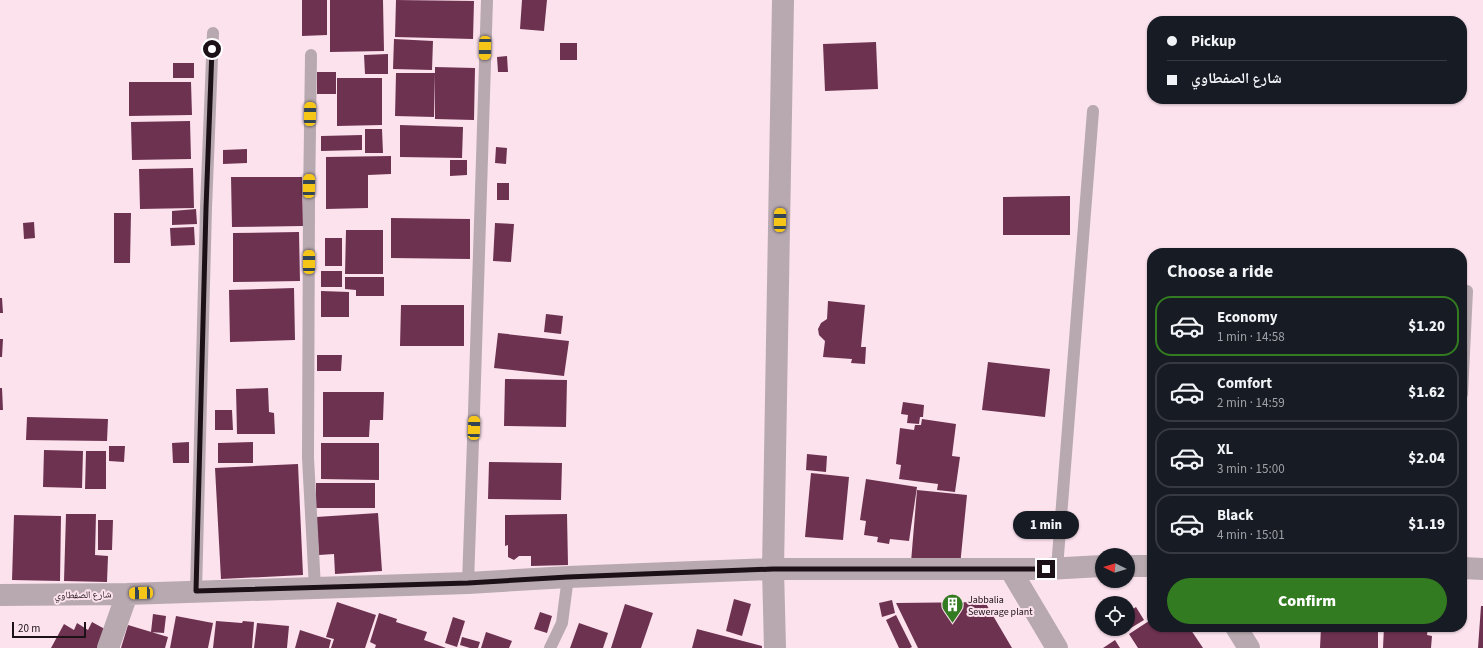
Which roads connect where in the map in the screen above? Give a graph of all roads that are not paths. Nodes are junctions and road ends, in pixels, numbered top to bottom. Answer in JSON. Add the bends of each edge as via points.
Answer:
{"nodes":[{"id":1,"x":486,"y":0,"type":"edge"},
{"id":2,"x":783,"y":0,"type":"edge"},
{"id":3,"x":213,"y":33,"type":"dead end"},
{"id":4,"x":312,"y":55,"type":"dead end"},
{"id":5,"x":1093,"y":111,"type":"dead end"},
{"id":6,"x":1095,"y":566,"type":"edge"},
{"id":7,"x":1135,"y":566,"type":"edge"},
{"id":8,"x":1147,"y":566,"type":"edge"},
{"id":9,"x":1010,"y":568,"type":"junction"},
{"id":10,"x":1057,"y":568,"type":"junction"},
{"id":11,"x":1467,"y":568,"type":"edge"},
{"id":12,"x":773,"y":569,"type":"junction"},
{"id":13,"x":1483,"y":569,"type":"edge"},
{"id":14,"x":568,"y":577,"type":"junction"},
{"id":15,"x":468,"y":583,"type":"junction"},
{"id":16,"x":316,"y":588,"type":"junction"},
{"id":17,"x":196,"y":591,"type":"junction"},
{"id":18,"x":127,"y":594,"type":"junction"},
{"id":19,"x":0,"y":595,"type":"edge"},
{"id":20,"x":1239,"y":632,"type":"edge"},
{"id":21,"x":108,"y":648,"type":"edge"},
{"id":22,"x":550,"y":648,"type":"edge"},
{"id":23,"x":776,"y":648,"type":"edge"},
{"id":24,"x":1057,"y":648,"type":"edge"},
{"id":25,"x":1249,"y":648,"type":"edge"}],
"edges":[{"from":1,"to":15,"type":"lane"},
{"from":2,"to":12,"type":"street"},
{"from":3,"to":17,"type":"lane"},
{"from":4,"to":16,"type":"lane","via":[[308,458]]},
{"from":5,"to":10,"type":"lane"},
{"from":6,"to":10,"type":"street","name":"شارع الصفطاوي"},
{"from":7,"to":8,"type":"street"},
{"from":9,"to":10,"type":"street","name":"شارع الصفطاوي"},
{"from":9,"to":12,"type":"street","name":"شارع الصفطاوي"},
{"from":9,"to":24,"type":"street"},
{"from":11,"to":13,"type":"street"},
{"from":12,"to":14,"type":"street","name":"شارع الصفطاوي"},
{"from":12,"to":23,"type":"street"},
{"from":14,"to":15,"type":"street","name":"شارع الصفطاوي"},
{"from":14,"to":22,"type":"lane","via":[[562,623]]},
{"from":15,"to":16,"type":"street","name":"شارع الصفطاوي"},
{"from":16,"to":17,"type":"street","name":"شارع الصفطاوي"},
{"from":17,"to":18,"type":"street","name":"شارع الصفطاوي"},
{"from":18,"to":19,"type":"street","name":"شارع الصفطاوي"},
{"from":18,"to":21,"type":"street"},
{"from":20,"to":25,"type":"street"}]}
